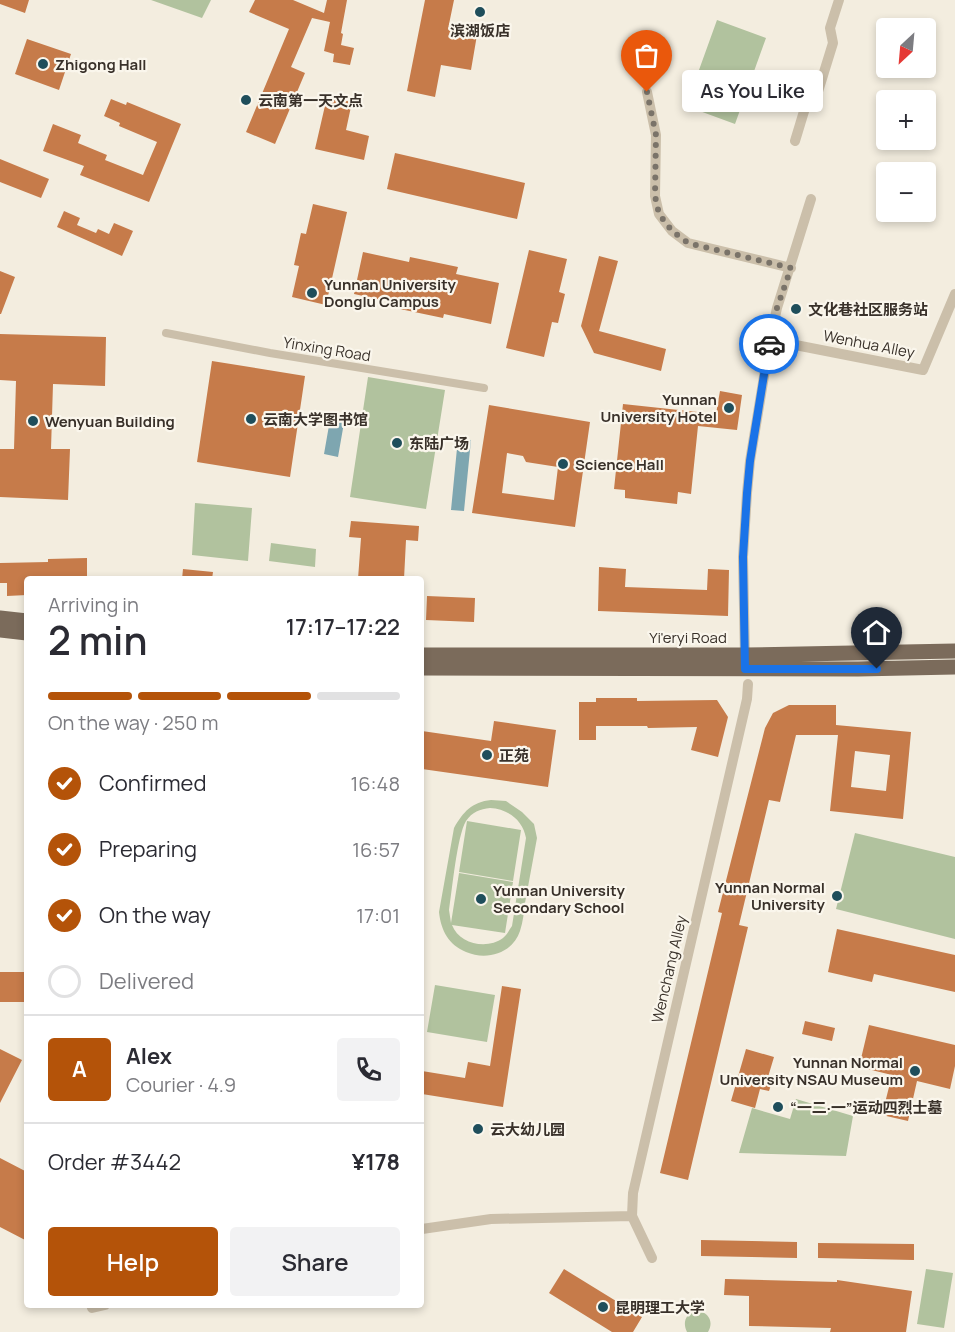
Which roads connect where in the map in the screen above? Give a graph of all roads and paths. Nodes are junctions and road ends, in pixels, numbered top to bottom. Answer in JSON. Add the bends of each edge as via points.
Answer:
{"nodes":[{"id":1,"x":839,"y":0,"type":"edge"},
{"id":2,"x":647,"y":92,"type":"dead end"},
{"id":3,"x":795,"y":141,"type":"dead end"},
{"id":4,"x":811,"y":200,"type":"dead end"},
{"id":5,"x":791,"y":268,"type":"junction"},
{"id":6,"x":955,"y":294,"type":"edge"},
{"id":7,"x":166,"y":333,"type":"dead end"},
{"id":8,"x":770,"y":340,"type":"junction"},
{"id":9,"x":484,"y":388,"type":"dead end"},
{"id":10,"x":0,"y":618,"type":"edge"},
{"id":11,"x":24,"y":621,"type":"edge"},
{"id":12,"x":0,"y":630,"type":"edge"},
{"id":13,"x":24,"y":633,"type":"edge"},
{"id":14,"x":955,"y":651,"type":"edge"},
{"id":15,"x":424,"y":655,"type":"edge"},
{"id":16,"x":745,"y":662,"type":"junction"},
{"id":17,"x":955,"y":667,"type":"edge"},
{"id":18,"x":424,"y":668,"type":"edge"},
{"id":19,"x":748,"y":684,"type":"dead end"},
{"id":20,"x":632,"y":1216,"type":"junction"},
{"id":21,"x":424,"y":1229,"type":"edge"},
{"id":22,"x":652,"y":1258,"type":"dead end"}],
"edges":[{"from":1,"to":3,"type":"street","via":[[830,28],[833,43],[816,98],[805,108]]},
{"from":2,"to":5,"type":"street","via":[[656,135],[655,196],[659,214],[672,231],[688,243]]},
{"from":4,"to":5,"type":"street"},
{"from":5,"to":8,"type":"street"},
{"from":6,"to":8,"type":"street","name":"Wenhua Alley","via":[[923,370]]},
{"from":7,"to":9,"type":"street","name":"Yinxing Road"},
{"from":8,"to":16,"type":"street","via":[[747,493],[743,557]]},
{"from":10,"to":11,"type":"main road"},
{"from":12,"to":13,"type":"main road"},
{"from":14,"to":16,"type":"main road","name":"Yi'eryi Road"},
{"from":15,"to":16,"type":"main road","name":"Yi'eryi Road"},
{"from":16,"to":17,"type":"main road","name":"Yi'eryi Road"},
{"from":16,"to":18,"type":"main road","name":"Yi'eryi Road"},
{"from":19,"to":20,"type":"street","name":"Wenchang Alley","via":[[633,1193]]},
{"from":20,"to":21,"type":"street","via":[[491,1219]]},
{"from":20,"to":22,"type":"street"}]}
